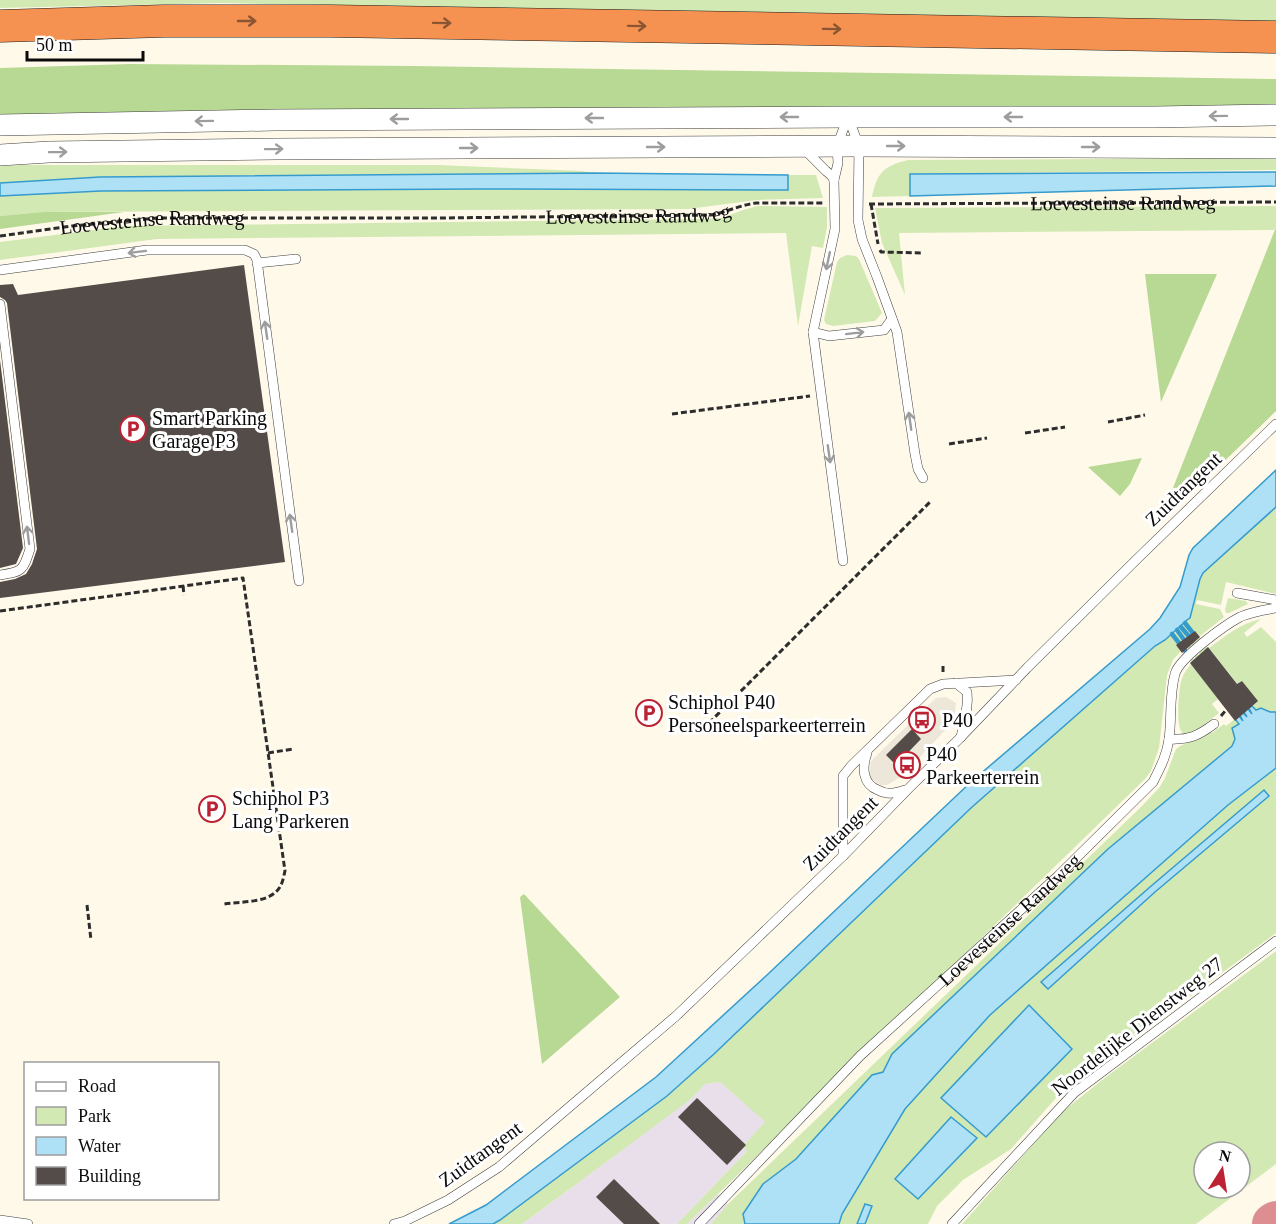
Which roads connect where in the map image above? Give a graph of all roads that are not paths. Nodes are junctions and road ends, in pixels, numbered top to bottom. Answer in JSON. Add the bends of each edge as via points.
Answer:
{"nodes":[{"id":1,"x":0,"y":26,"type":"edge"},
{"id":2,"x":1276,"y":37,"type":"edge"},
{"id":3,"x":1276,"y":115,"type":"edge"},
{"id":4,"x":848,"y":117,"type":"junction"},
{"id":5,"x":0,"y":125,"type":"edge"},
{"id":6,"x":837,"y":146,"type":"junction"},
{"id":7,"x":859,"y":146,"type":"junction"},
{"id":8,"x":802,"y":147,"type":"junction"},
{"id":9,"x":1276,"y":148,"type":"edge"},
{"id":10,"x":0,"y":155,"type":"edge"},
{"id":11,"x":834,"y":180,"type":"junction"},
{"id":12,"x":296,"y":258,"type":"dead end"},
{"id":13,"x":257,"y":263,"type":"junction"},
{"id":14,"x":0,"y":270,"type":"edge"},
{"id":15,"x":0,"y":304,"type":"edge"},
{"id":16,"x":892,"y":319,"type":"junction"},
{"id":17,"x":813,"y":332,"type":"junction"},
{"id":18,"x":1276,"y":424,"type":"edge"},
{"id":19,"x":923,"y":478,"type":"dead end"},
{"id":20,"x":843,"y":561,"type":"dead end"},
{"id":21,"x":0,"y":575,"type":"edge"},
{"id":22,"x":299,"y":581,"type":"dead end"},
{"id":23,"x":1237,"y":593,"type":"dead end"},
{"id":24,"x":1276,"y":600,"type":"edge"},
{"id":25,"x":1276,"y":608,"type":"edge"},
{"id":26,"x":1016,"y":680,"type":"junction"},
{"id":27,"x":956,"y":683,"type":"junction"},
{"id":28,"x":1214,"y":724,"type":"dead end"},
{"id":29,"x":960,"y":738,"type":"junction"},
{"id":30,"x":1169,"y":739,"type":"junction"},
{"id":31,"x":867,"y":751,"type":"junction"},
{"id":32,"x":908,"y":789,"type":"junction"},
{"id":33,"x":843,"y":856,"type":"junction"},
{"id":34,"x":1276,"y":941,"type":"edge"},
{"id":35,"x":0,"y":1220,"type":"edge"},
{"id":36,"x":28,"y":1224,"type":"edge"},
{"id":37,"x":394,"y":1224,"type":"edge"},
{"id":38,"x":699,"y":1224,"type":"edge"},
{"id":39,"x":952,"y":1224,"type":"edge"}],
"edges":[{"from":1,"to":2,"type":"highway","one_way":true,"via":[[330,21]]},
{"from":3,"to":4,"type":"street","one_way":true},
{"from":4,"to":5,"type":"street","one_way":true},
{"from":4,"to":6,"type":"lane"},
{"from":4,"to":7,"type":"lane"},
{"from":6,"to":7,"type":"street"},
{"from":6,"to":8,"type":"street"},
{"from":6,"to":11,"type":"lane"},
{"from":7,"to":9,"type":"street","one_way":true},
{"from":7,"to":16,"type":"lane","via":[[858,220]]},
{"from":10,"to":8,"type":"street","one_way":true,"via":[[288,149]]},
{"from":8,"to":11,"type":"lane"},
{"from":11,"to":17,"type":"lane","one_way":true,"via":[[835,229]]},
{"from":12,"to":13,"type":"lane"},
{"from":13,"to":14,"type":"lane","one_way":true,"via":[[254,254],[245,250],[147,250]]},
{"from":22,"to":13,"type":"lane","one_way":true},
{"from":21,"to":15,"type":"lane","one_way":true,"via":[[17,572],[25,564],[30,549]]},
{"from":17,"to":16,"type":"lane","one_way":true,"via":[[829,336],[884,330]]},
{"from":19,"to":16,"type":"lane","one_way":true,"via":[[915,454]]},
{"from":17,"to":20,"type":"lane","one_way":true},
{"from":18,"to":26,"type":"lane","name":"Zuidtangent"},
{"from":23,"to":24,"type":"lane"},
{"from":25,"to":30,"type":"lane","name":"Loevesteinse Randweg","via":[[1239,618],[1179,665],[1171,697]]},
{"from":26,"to":27,"type":"lane"},
{"from":26,"to":29,"type":"lane","name":"Zuidtangent"},
{"from":27,"to":29,"type":"lane","via":[[967,692],[968,699]]},
{"from":27,"to":31,"type":"lane","via":[[930,689]]},
{"from":28,"to":30,"type":"lane","via":[[1194,737]]},
{"from":29,"to":32,"type":"lane","name":"Zuidtangent"},
{"from":30,"to":38,"type":"lane","name":"Loevesteinse Randweg","via":[[1153,782],[1058,876],[860,1056]]},
{"from":31,"to":32,"type":"lane","via":[[864,774],[873,788],[890,794]]},
{"from":31,"to":33,"type":"lane","via":[[843,776]]},
{"from":32,"to":33,"type":"lane","name":"Zuidtangent"},
{"from":33,"to":37,"type":"lane","name":"Zuidtangent","via":[[676,1016],[499,1167],[448,1200]]},
{"from":34,"to":39,"type":"lane","name":"Noordelijke Dienstweg 27","via":[[1074,1093]]},
{"from":35,"to":36,"type":"lane"}]}
